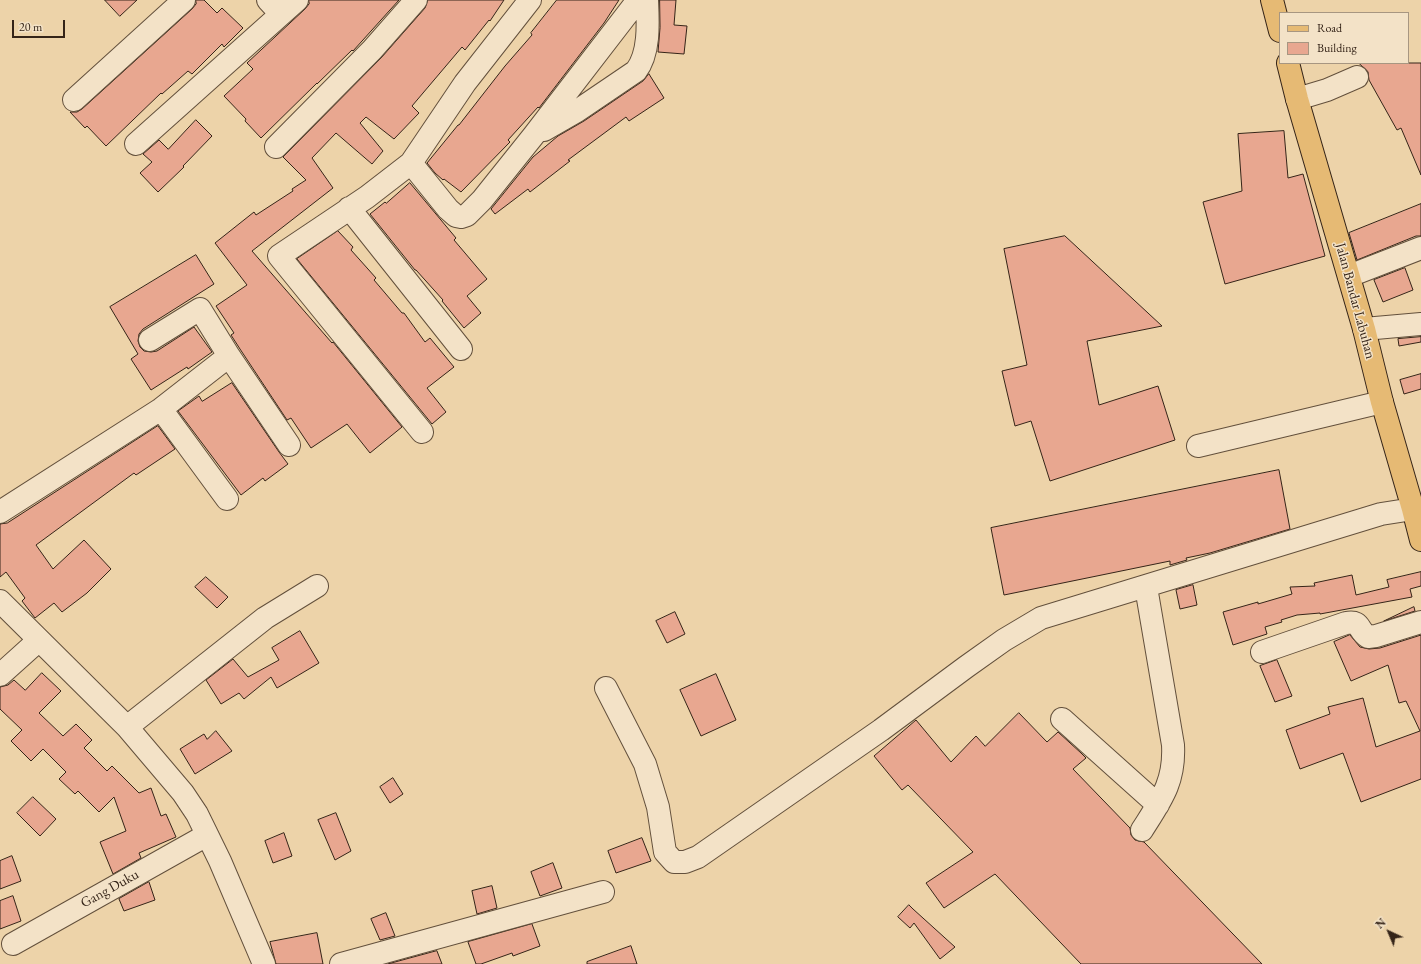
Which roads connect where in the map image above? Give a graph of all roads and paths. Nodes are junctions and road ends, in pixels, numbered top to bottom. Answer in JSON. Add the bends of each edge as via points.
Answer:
{"nodes":[{"id":1,"x":184,"y":0,"type":"edge"},
{"id":2,"x":297,"y":0,"type":"edge"},
{"id":3,"x":416,"y":0,"type":"edge"},
{"id":4,"x":530,"y":0,"type":"edge"},
{"id":5,"x":638,"y":0,"type":"edge"},
{"id":6,"x":647,"y":0,"type":"edge"},
{"id":7,"x":1272,"y":0,"type":"edge"},
{"id":8,"x":275,"y":7,"type":"edge"},
{"id":9,"x":1279,"y":27,"type":"edge"},
{"id":10,"x":1288,"y":64,"type":"edge"},
{"id":11,"x":1357,"y":77,"type":"dead end"},
{"id":12,"x":1297,"y":99,"type":"junction"},
{"id":13,"x":74,"y":100,"type":"dead end"},
{"id":14,"x":534,"y":135,"type":"junction"},
{"id":15,"x":136,"y":144,"type":"dead end"},
{"id":16,"x":276,"y":147,"type":"dead end"},
{"id":17,"x":411,"y":163,"type":"junction"},
{"id":18,"x":349,"y":208,"type":"junction"},
{"id":19,"x":1421,"y":248,"type":"edge"},
{"id":20,"x":1349,"y":276,"type":"junction"},
{"id":21,"x":1421,"y":324,"type":"edge"},
{"id":22,"x":1364,"y":329,"type":"junction"},
{"id":23,"x":150,"y":340,"type":"dead end"},
{"id":24,"x":461,"y":349,"type":"dead end"},
{"id":25,"x":229,"y":356,"type":"junction"},
{"id":26,"x":1382,"y":402,"type":"junction"},
{"id":27,"x":161,"y":409,"type":"junction"},
{"id":28,"x":422,"y":432,"type":"dead end"},
{"id":29,"x":289,"y":445,"type":"dead end"},
{"id":30,"x":1198,"y":446,"type":"dead end"},
{"id":31,"x":227,"y":499,"type":"dead end"},
{"id":32,"x":1413,"y":509,"type":"junction"},
{"id":33,"x":0,"y":512,"type":"edge"},
{"id":34,"x":1421,"y":538,"type":"edge"},
{"id":35,"x":317,"y":586,"type":"dead end"},
{"id":36,"x":1146,"y":587,"type":"junction"},
{"id":37,"x":0,"y":601,"type":"edge"},
{"id":38,"x":1421,"y":622,"type":"edge"},
{"id":39,"x":40,"y":640,"type":"junction"},
{"id":40,"x":1262,"y":652,"type":"dead end"},
{"id":41,"x":0,"y":675,"type":"edge"},
{"id":42,"x":606,"y":688,"type":"dead end"},
{"id":43,"x":1062,"y":718,"type":"dead end"},
{"id":44,"x":127,"y":727,"type":"junction"},
{"id":45,"x":1158,"y":805,"type":"junction"},
{"id":46,"x":1142,"y":830,"type":"dead end"},
{"id":47,"x":207,"y":835,"type":"junction"},
{"id":48,"x":603,"y":892,"type":"dead end"},
{"id":49,"x":13,"y":944,"type":"dead end"},
{"id":50,"x":264,"y":964,"type":"edge"},
{"id":51,"x":341,"y":964,"type":"edge"}],
"edges":[{"from":1,"to":13,"type":"street"},
{"from":2,"to":8,"type":"street"},
{"from":3,"to":16,"type":"street","via":[[372,50]]},
{"from":4,"to":17,"type":"street","via":[[465,83]]},
{"from":5,"to":14,"type":"street"},
{"from":6,"to":14,"type":"street","via":[[645,55],[636,71]]},
{"from":7,"to":9,"type":"main road"},
{"from":8,"to":15,"type":"street"},
{"from":10,"to":12,"type":"main road","name":"Jalan Bandar Labuhan"},
{"from":11,"to":12,"type":"street"},
{"from":12,"to":20,"type":"main road","name":"Jalan Bandar Labuhan"},
{"from":14,"to":17,"type":"street","via":[[482,200],[467,215],[461,217],[448,209]]},
{"from":17,"to":18,"type":"street"},
{"from":18,"to":24,"type":"street"},
{"from":18,"to":28,"type":"street","via":[[279,256]]},
{"from":19,"to":20,"type":"street"},
{"from":20,"to":22,"type":"main road","name":"Jalan Bandar Labuhan"},
{"from":21,"to":22,"type":"street"},
{"from":22,"to":26,"type":"main road","name":"Jalan Bandar Labuhan"},
{"from":23,"to":25,"type":"street","via":[[200,309]]},
{"from":25,"to":27,"type":"street"},
{"from":25,"to":29,"type":"street"},
{"from":26,"to":30,"type":"street"},
{"from":26,"to":32,"type":"main road","name":"Jalan Bandar Labuhan"},
{"from":27,"to":31,"type":"street"},
{"from":27,"to":33,"type":"street"},
{"from":32,"to":34,"type":"main road","name":"Jalan Bandar Labuhan"},
{"from":32,"to":36,"type":"street","via":[[1381,514]]},
{"from":35,"to":44,"type":"street","via":[[265,618]]},
{"from":36,"to":42,"type":"street","via":[[1041,618],[1004,640],[881,730],[698,857],[685,862],[674,862],[665,852],[658,806],[645,764]]},
{"from":36,"to":45,"type":"street","via":[[1174,759],[1172,773]]},
{"from":37,"to":39,"type":"street"},
{"from":38,"to":40,"type":"street","via":[[1368,637],[1358,624],[1346,623]]},
{"from":39,"to":41,"type":"street"},
{"from":39,"to":44,"type":"street"},
{"from":43,"to":45,"type":"street"},
{"from":44,"to":47,"type":"street","via":[[183,793]]},
{"from":45,"to":46,"type":"street"},
{"from":47,"to":49,"type":"street","name":"Gang Duku"},
{"from":47,"to":50,"type":"street"},
{"from":48,"to":51,"type":"street"}]}
